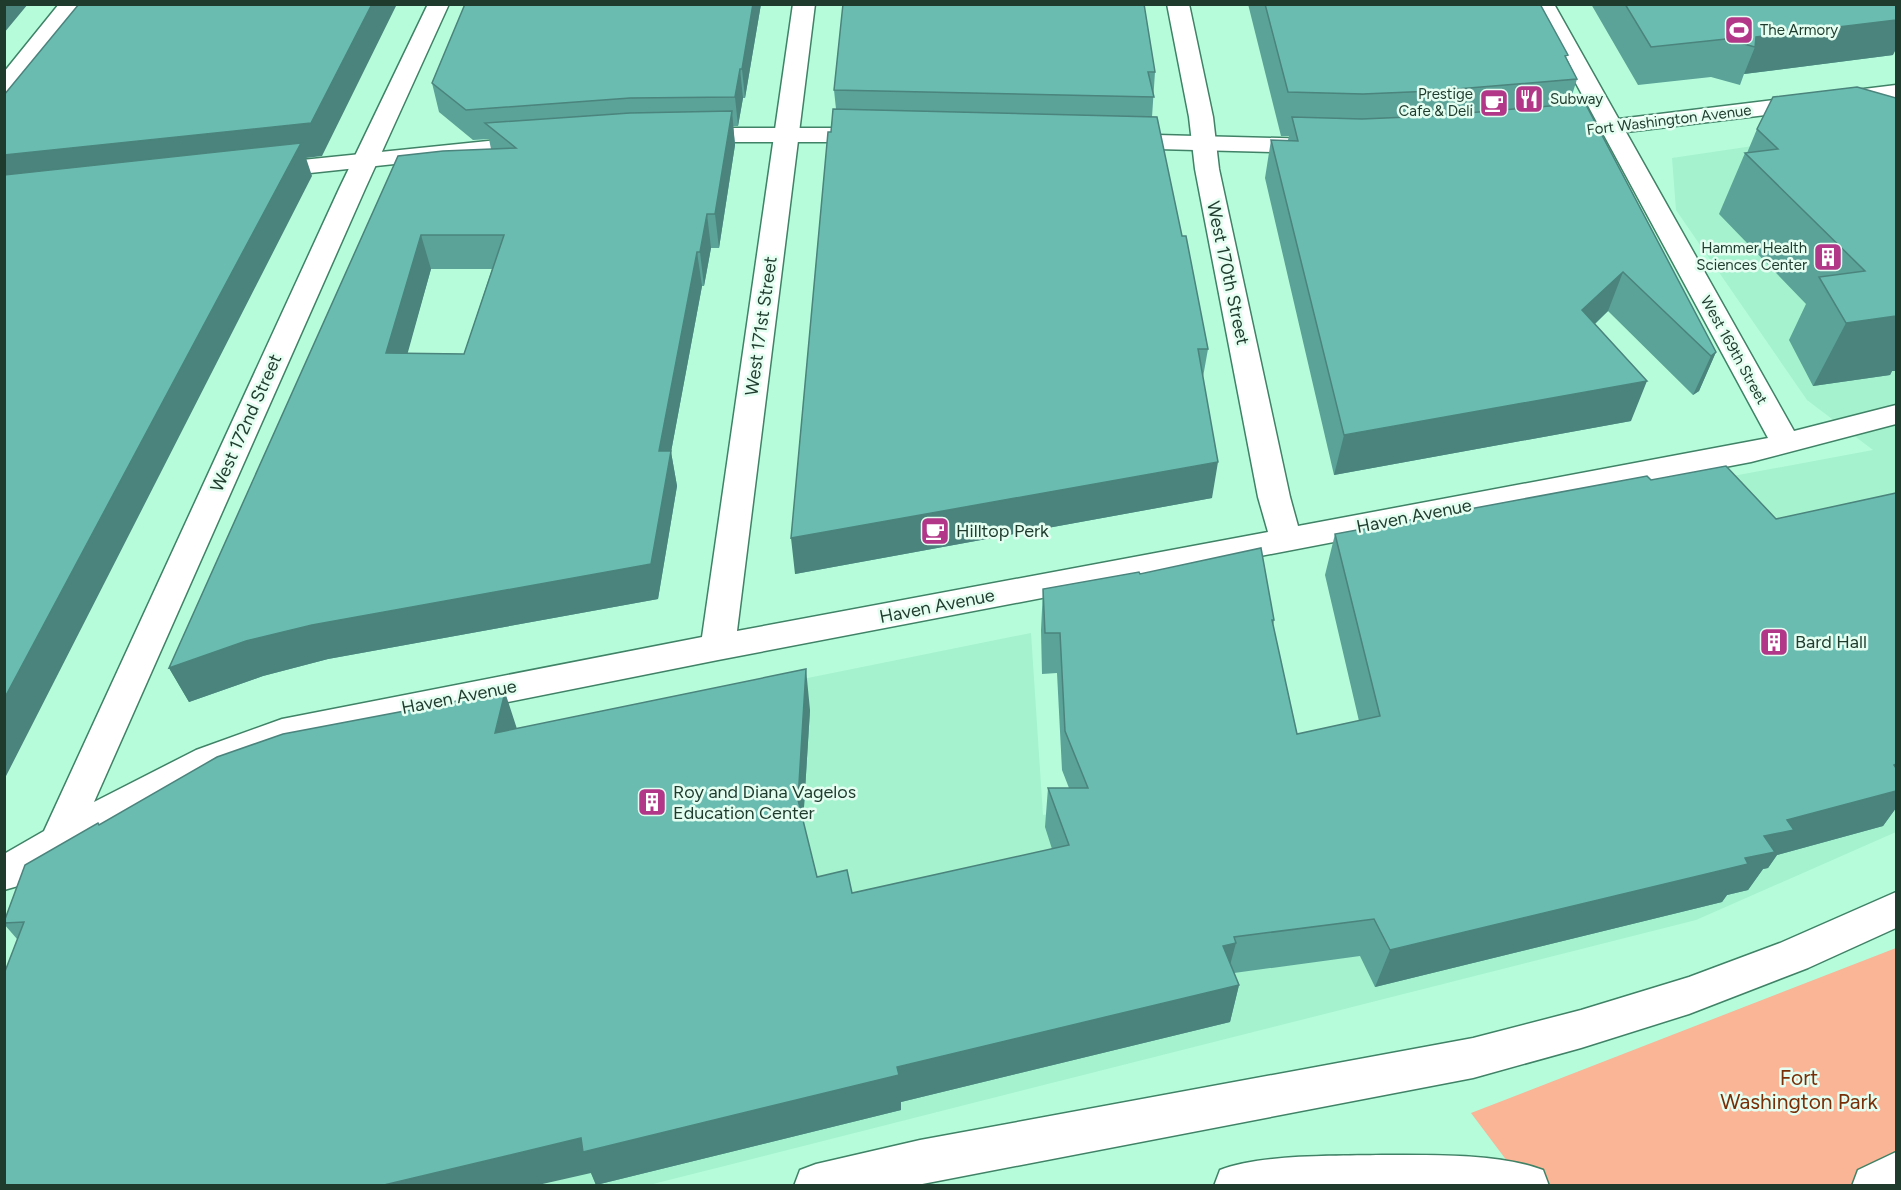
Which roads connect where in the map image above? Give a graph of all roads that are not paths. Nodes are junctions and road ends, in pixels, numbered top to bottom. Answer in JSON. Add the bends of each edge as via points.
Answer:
{"nodes":[{"id":1,"x":71,"y":4,"type":"edge"},
{"id":2,"x":439,"y":4,"type":"edge"},
{"id":3,"x":804,"y":4,"type":"edge"},
{"id":4,"x":1178,"y":4,"type":"edge"},
{"id":5,"x":1543,"y":4,"type":"edge"},
{"id":6,"x":4,"y":87,"type":"edge"},
{"id":7,"x":1896,"y":92,"type":"edge"},
{"id":8,"x":1610,"y":128,"type":"junction"},
{"id":9,"x":787,"y":133,"type":"junction"},
{"id":10,"x":894,"y":135,"type":"edge"},
{"id":11,"x":668,"y":136,"type":"edge"},
{"id":12,"x":1528,"y":137,"type":"edge"},
{"id":13,"x":564,"y":141,"type":"edge"},
{"id":14,"x":1092,"y":141,"type":"edge"},
{"id":15,"x":1206,"y":144,"type":"junction"},
{"id":16,"x":1343,"y":146,"type":"edge"},
{"id":17,"x":367,"y":160,"type":"junction"},
{"id":18,"x":241,"y":174,"type":"edge"},
{"id":19,"x":1896,"y":415,"type":"edge"},
{"id":20,"x":1786,"y":444,"type":"junction"},
{"id":21,"x":1286,"y":540,"type":"junction"},
{"id":22,"x":718,"y":647,"type":"junction"},
{"id":23,"x":58,"y":843,"type":"junction"},
{"id":24,"x":4,"y":874,"type":"edge"},
{"id":25,"x":1896,"y":909,"type":"edge"},
{"id":26,"x":1896,"y":1174,"type":"edge"},
{"id":27,"x":816,"y":1185,"type":"edge"},
{"id":28,"x":1237,"y":1185,"type":"edge"},
{"id":29,"x":1527,"y":1185,"type":"edge"},
{"id":30,"x":1874,"y":1185,"type":"edge"}],
"edges":[{"from":1,"to":6,"type":"main road"},
{"from":2,"to":17,"type":"main road","name":"West 172nd Street"},
{"from":3,"to":9,"type":"main road","name":"West 171st Street"},
{"from":4,"to":15,"type":"main road","name":"West 170th Street"},
{"from":5,"to":8,"type":"main road","name":"West 169th Street"},
{"from":7,"to":8,"type":"main road","name":"Fort Washington Avenue"},
{"from":8,"to":12,"type":"main road","name":"Fort Washington Avenue"},
{"from":8,"to":20,"type":"main road","name":"West 169th Street"},
{"from":9,"to":10,"type":"main road"},
{"from":9,"to":11,"type":"main road"},
{"from":9,"to":22,"type":"main road","name":"West 171st Street"},
{"from":13,"to":17,"type":"main road"},
{"from":14,"to":15,"type":"main road"},
{"from":15,"to":16,"type":"main road"},
{"from":15,"to":21,"type":"main road","name":"West 170th Street","via":[[1207,169]]},
{"from":17,"to":18,"type":"main road"},
{"from":17,"to":23,"type":"main road","name":"West 172nd Street"},
{"from":19,"to":20,"type":"main road","name":"Haven Avenue"},
{"from":20,"to":21,"type":"main road","name":"Haven Avenue"},
{"from":21,"to":22,"type":"main road","name":"Haven Avenue"},
{"from":22,"to":23,"type":"main road","name":"Haven Avenue","via":[[325,723],[241,745],[165,780]]},
{"from":23,"to":24,"type":"main road","name":"Haven Avenue"},
{"from":25,"to":27,"type":"main road","via":[[1828,942],[1706,988],[1554,1037],[1473,1058]]},
{"from":26,"to":30,"type":"main road"},
{"from":28,"to":29,"type":"main road","via":[[1344,1176],[1409,1176]]}]}
